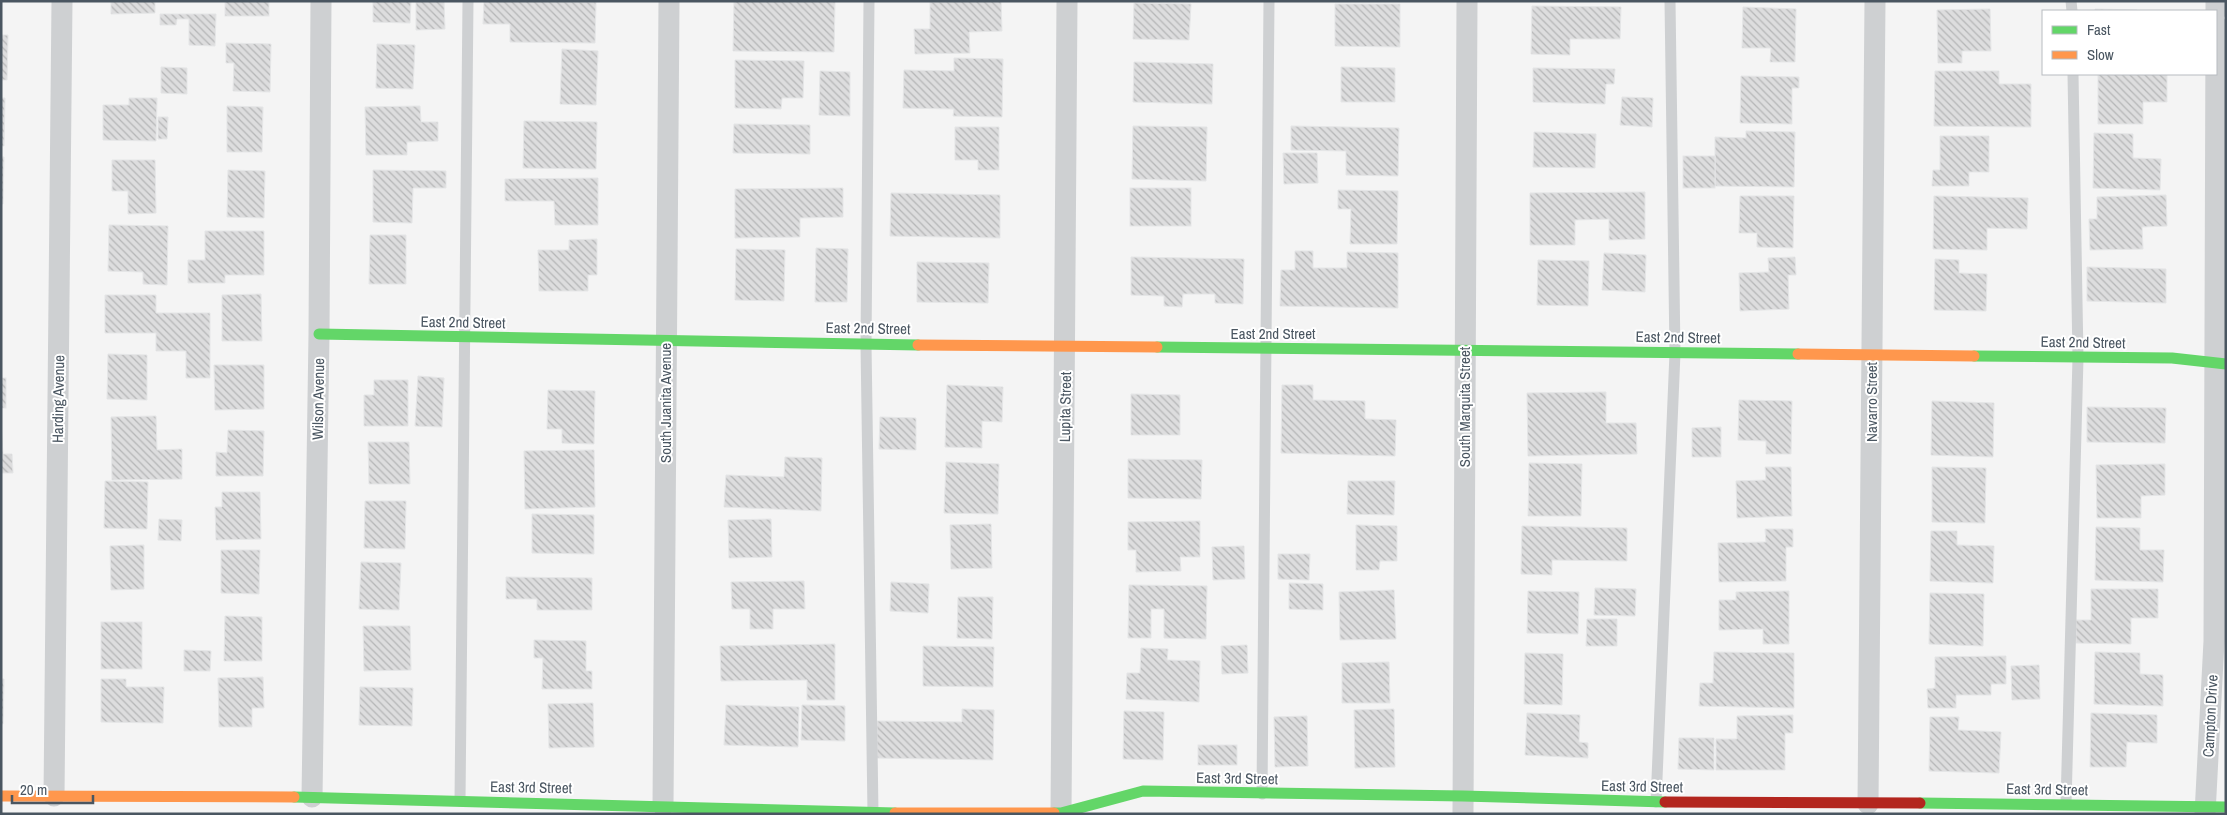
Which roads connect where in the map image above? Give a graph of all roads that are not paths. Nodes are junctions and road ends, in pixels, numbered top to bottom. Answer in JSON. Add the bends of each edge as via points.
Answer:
{"nodes":[{"id":1,"x":62,"y":1,"type":"edge"},
{"id":2,"x":321,"y":1,"type":"edge"},
{"id":3,"x":468,"y":1,"type":"edge"},
{"id":4,"x":669,"y":1,"type":"edge"},
{"id":5,"x":869,"y":1,"type":"edge"},
{"id":6,"x":1067,"y":1,"type":"edge"},
{"id":7,"x":1269,"y":1,"type":"edge"},
{"id":8,"x":1466,"y":1,"type":"edge"},
{"id":9,"x":1670,"y":1,"type":"edge"},
{"id":10,"x":1875,"y":1,"type":"edge"},
{"id":11,"x":2217,"y":44,"type":"edge"},
{"id":12,"x":2073,"y":75,"type":"edge"},
{"id":13,"x":2221,"y":121,"type":"edge"},
{"id":14,"x":319,"y":334,"type":"junction"},
{"id":15,"x":465,"y":337,"type":"junction"},
{"id":16,"x":665,"y":339,"type":"junction"},
{"id":17,"x":866,"y":344,"type":"junction"},
{"id":18,"x":1065,"y":346,"type":"junction"},
{"id":19,"x":1264,"y":348,"type":"junction"},
{"id":20,"x":1465,"y":349,"type":"junction"},
{"id":21,"x":1675,"y":353,"type":"junction"},
{"id":22,"x":1871,"y":354,"type":"junction"},
{"id":23,"x":2078,"y":358,"type":"junction"},
{"id":24,"x":2220,"y":364,"type":"edge"},
{"id":25,"x":2220,"y":641,"type":"edge"},
{"id":26,"x":1262,"y":794,"type":"junction"},
{"id":27,"x":1,"y":796,"type":"edge"},
{"id":28,"x":54,"y":796,"type":"junction"},
{"id":29,"x":312,"y":797,"type":"junction"},
{"id":30,"x":460,"y":800,"type":"junction"},
{"id":31,"x":1656,"y":802,"type":"junction"},
{"id":32,"x":1868,"y":804,"type":"junction"},
{"id":33,"x":2066,"y":804,"type":"junction"},
{"id":34,"x":1463,"y":805,"type":"edge"},
{"id":35,"x":1743,"y":808,"type":"edge"},
{"id":36,"x":2212,"y":809,"type":"edge"},
{"id":37,"x":663,"y":810,"type":"edge"},
{"id":38,"x":873,"y":813,"type":"edge"},
{"id":39,"x":1062,"y":813,"type":"edge"}],
"edges":[{"from":1,"to":28,"type":"street","name":"Harding Avenue"},
{"from":2,"to":14,"type":"street","name":"Wilson Avenue"},
{"from":3,"to":15,"type":"lane"},
{"from":4,"to":16,"type":"street","name":"South Juanita Avenue"},
{"from":5,"to":17,"type":"lane"},
{"from":6,"to":18,"type":"street","name":"Lupita Street"},
{"from":7,"to":19,"type":"lane"},
{"from":8,"to":20,"type":"street","name":"South Marquita Street"},
{"from":9,"to":21,"type":"lane"},
{"from":10,"to":22,"type":"street","name":"Navarro Street"},
{"from":11,"to":13,"type":"street","name":"Campton Drive"},
{"from":12,"to":23,"type":"lane"},
{"from":13,"to":24,"type":"street","name":"Campton Drive"},
{"from":14,"to":15,"type":"street","name":"East 2nd Street"},
{"from":14,"to":29,"type":"street","name":"Wilson Avenue"},
{"from":15,"to":16,"type":"street","name":"East 2nd Street"},
{"from":15,"to":30,"type":"lane"},
{"from":16,"to":17,"type":"street","name":"East 2nd Street"},
{"from":16,"to":37,"type":"street","name":"South Juanita Avenue"},
{"from":17,"to":18,"type":"street","name":"East 2nd Street"},
{"from":17,"to":38,"type":"lane"},
{"from":18,"to":19,"type":"street","name":"East 2nd Street"},
{"from":18,"to":39,"type":"street","name":"Lupita Street"},
{"from":19,"to":20,"type":"street","name":"East 2nd Street"},
{"from":19,"to":26,"type":"lane"},
{"from":20,"to":21,"type":"street","name":"East 2nd Street"},
{"from":20,"to":34,"type":"street","name":"South Marquita Street"},
{"from":21,"to":22,"type":"street","name":"East 2nd Street"},
{"from":21,"to":31,"type":"lane"},
{"from":22,"to":23,"type":"street","name":"East 2nd Street"},
{"from":22,"to":32,"type":"street","name":"Navarro Street"},
{"from":23,"to":24,"type":"street","name":"East 2nd Street","via":[[2172,358]]},
{"from":23,"to":33,"type":"lane"},
{"from":24,"to":25,"type":"street","name":"Campton Drive"},
{"from":25,"to":36,"type":"street","name":"Campton Drive"},
{"from":26,"to":34,"type":"street","name":"East 3rd Street"},
{"from":26,"to":39,"type":"street","name":"East 3rd Street","via":[[1143,791]]},
{"from":27,"to":28,"type":"street","name":"East 3rd Street"},
{"from":28,"to":29,"type":"street","name":"East 3rd Street","via":[[186,801]]},
{"from":29,"to":30,"type":"street","name":"East 3rd Street"},
{"from":30,"to":37,"type":"street","name":"East 3rd Street"},
{"from":31,"to":34,"type":"street","name":"East 3rd Street"},
{"from":31,"to":35,"type":"street","name":"East 3rd Street"},
{"from":32,"to":33,"type":"street","name":"East 3rd Street"},
{"from":32,"to":35,"type":"street","name":"East 3rd Street"},
{"from":33,"to":36,"type":"street","name":"East 3rd Street"},
{"from":37,"to":38,"type":"street","name":"East 3rd Street"},
{"from":38,"to":39,"type":"street","name":"East 3rd Street"}]}
